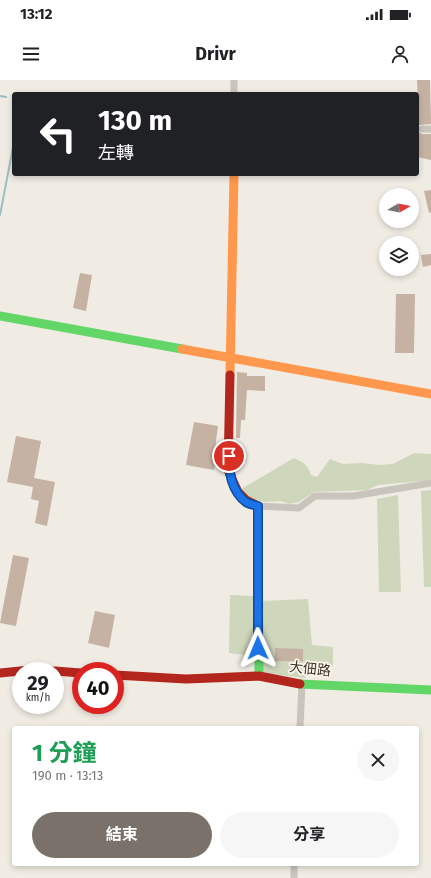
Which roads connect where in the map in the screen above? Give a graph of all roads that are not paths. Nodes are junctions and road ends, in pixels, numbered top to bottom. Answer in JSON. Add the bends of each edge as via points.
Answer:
{"nodes":[{"id":1,"x":234,"y":80,"type":"edge"},
{"id":2,"x":234,"y":92,"type":"edge"},
{"id":3,"x":422,"y":129,"type":"dead end"},
{"id":4,"x":431,"y":129,"type":"edge"},
{"id":5,"x":234,"y":176,"type":"edge"},
{"id":6,"x":0,"y":316,"type":"edge"},
{"id":7,"x":230,"y":356,"type":"junction"},
{"id":8,"x":431,"y":394,"type":"edge"},
{"id":9,"x":431,"y":483,"type":"edge"},
{"id":10,"x":258,"y":506,"type":"junction"},
{"id":11,"x":12,"y":672,"type":"edge"},
{"id":12,"x":0,"y":673,"type":"edge"},
{"id":13,"x":124,"y":676,"type":"edge"},
{"id":14,"x":259,"y":676,"type":"junction"},
{"id":15,"x":302,"y":684,"type":"junction"},
{"id":16,"x":431,"y":690,"type":"edge"},
{"id":17,"x":300,"y":726,"type":"edge"},
{"id":18,"x":294,"y":866,"type":"edge"},
{"id":19,"x":294,"y":878,"type":"edge"}],
"edges":[{"from":1,"to":2,"type":"street"},
{"from":3,"to":4,"type":"street"},
{"from":5,"to":7,"type":"street"},
{"from":6,"to":7,"type":"street"},
{"from":7,"to":8,"type":"street"},
{"from":7,"to":10,"type":"street","via":[[228,470],[245,502]]},
{"from":9,"to":10,"type":"street","via":[[353,496],[315,496],[299,508]]},
{"from":10,"to":14,"type":"street"},
{"from":11,"to":12,"type":"street"},
{"from":13,"to":14,"type":"street","name":"大佃路","via":[[186,679]]},
{"from":14,"to":15,"type":"street","name":"大佃路"},
{"from":15,"to":16,"type":"street","name":"大佃路"},
{"from":15,"to":17,"type":"street"},
{"from":18,"to":19,"type":"street"}]}
